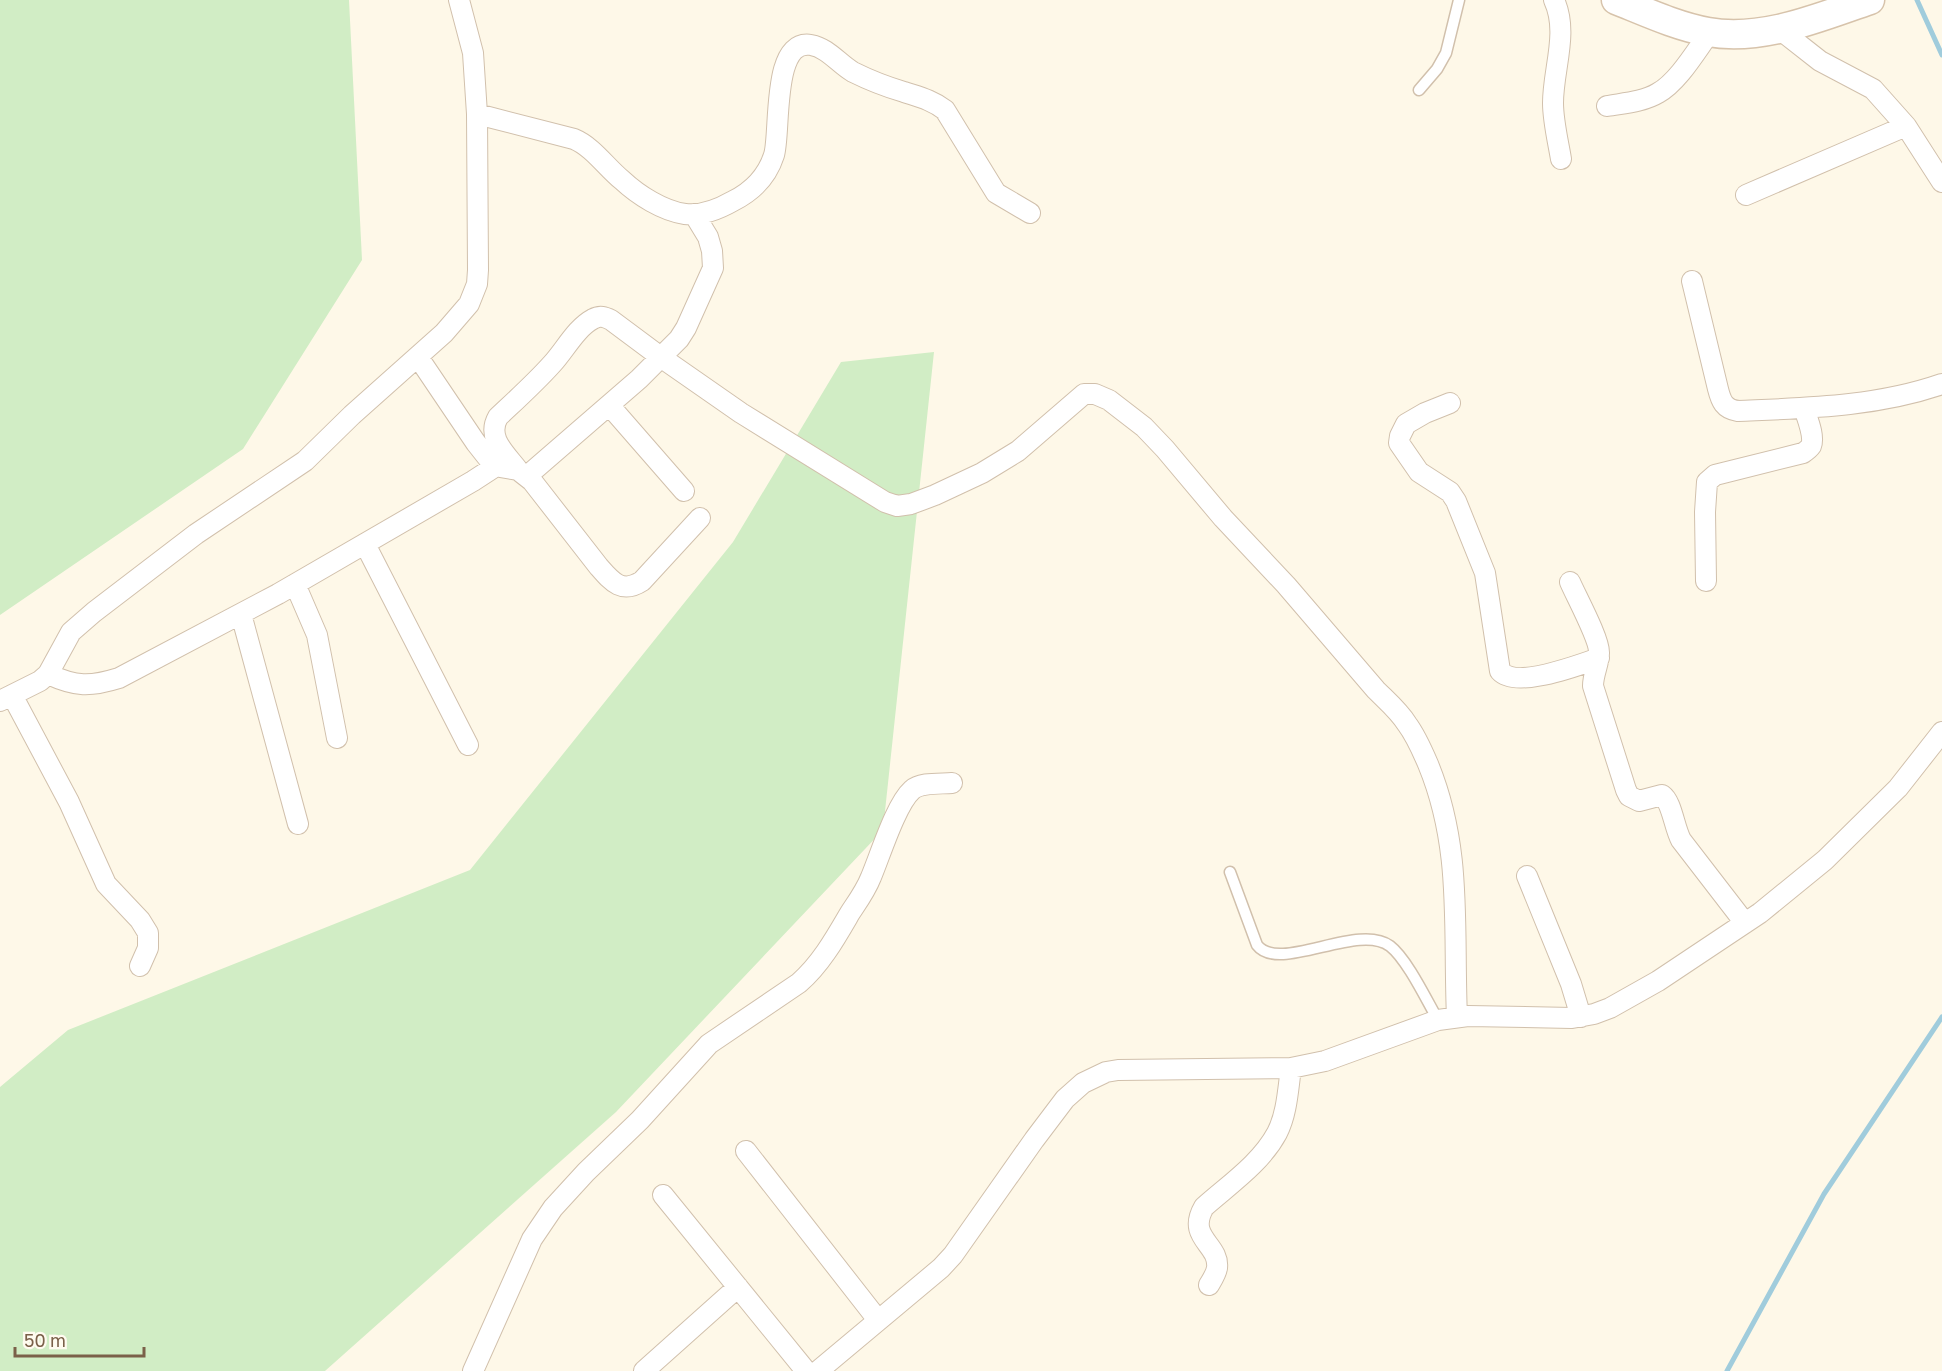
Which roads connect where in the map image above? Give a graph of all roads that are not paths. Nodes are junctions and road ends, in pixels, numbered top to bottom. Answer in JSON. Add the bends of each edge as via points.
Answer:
{"nodes":[{"id":1,"x":459,"y":0,"type":"edge"},
{"id":2,"x":1459,"y":0,"type":"edge"},
{"id":3,"x":1554,"y":0,"type":"edge"},
{"id":4,"x":1616,"y":0,"type":"edge"},
{"id":5,"x":1870,"y":0,"type":"edge"},
{"id":6,"x":1778,"y":28,"type":"junction"},
{"id":7,"x":1710,"y":32,"type":"junction"},
{"id":8,"x":1419,"y":90,"type":"dead end"},
{"id":9,"x":1607,"y":106,"type":"dead end"},
{"id":10,"x":477,"y":114,"type":"junction"},
{"id":11,"x":1906,"y":126,"type":"junction"},
{"id":12,"x":1561,"y":159,"type":"dead end"},
{"id":13,"x":1942,"y":182,"type":"edge"},
{"id":14,"x":1746,"y":195,"type":"dead end"},
{"id":15,"x":1030,"y":213,"type":"dead end"},
{"id":16,"x":694,"y":214,"type":"junction"},
{"id":17,"x":1692,"y":281,"type":"dead end"},
{"id":18,"x":418,"y":357,"type":"junction"},
{"id":19,"x":662,"y":358,"type":"junction"},
{"id":20,"x":1942,"y":384,"type":"edge"},
{"id":21,"x":1450,"y":403,"type":"dead end"},
{"id":22,"x":609,"y":405,"type":"junction"},
{"id":23,"x":1804,"y":408,"type":"junction"},
{"id":24,"x":496,"y":466,"type":"junction"},
{"id":25,"x":523,"y":473,"type":"junction"},
{"id":26,"x":684,"y":491,"type":"dead end"},
{"id":27,"x":700,"y":518,"type":"dead end"},
{"id":28,"x":365,"y":543,"type":"junction"},
{"id":29,"x":1706,"y":581,"type":"dead end"},
{"id":30,"x":1570,"y":582,"type":"dead end"},
{"id":31,"x":295,"y":584,"type":"junction"},
{"id":32,"x":241,"y":614,"type":"junction"},
{"id":33,"x":1599,"y":658,"type":"junction"},
{"id":34,"x":50,"y":670,"type":"junction"},
{"id":35,"x":6,"y":698,"type":"edge"},
{"id":36,"x":1942,"y":732,"type":"edge"},
{"id":37,"x":337,"y":738,"type":"dead end"},
{"id":38,"x":468,"y":745,"type":"dead end"},
{"id":39,"x":952,"y":783,"type":"dead end"},
{"id":40,"x":298,"y":824,"type":"dead end"},
{"id":41,"x":1230,"y":872,"type":"dead end"},
{"id":42,"x":1527,"y":876,"type":"dead end"},
{"id":43,"x":1745,"y":923,"type":"junction"},
{"id":44,"x":140,"y":966,"type":"dead end"},
{"id":45,"x":1457,"y":1017,"type":"junction"},
{"id":46,"x":1581,"y":1017,"type":"junction"},
{"id":47,"x":1437,"y":1020,"type":"junction"},
{"id":48,"x":1291,"y":1068,"type":"junction"},
{"id":49,"x":746,"y":1150,"type":"dead end"},
{"id":50,"x":663,"y":1195,"type":"dead end"},
{"id":51,"x":1209,"y":1286,"type":"dead end"},
{"id":52,"x":738,"y":1287,"type":"junction"},
{"id":53,"x":878,"y":1320,"type":"junction"},
{"id":54,"x":473,"y":1371,"type":"edge"},
{"id":55,"x":644,"y":1371,"type":"edge"},
{"id":56,"x":806,"y":1371,"type":"edge"},
{"id":57,"x":818,"y":1371,"type":"edge"}],
"edges":[{"from":1,"to":10,"type":"street","via":[[473,53]]},
{"from":2,"to":8,"type":"lane","via":[[1446,53]]},
{"from":3,"to":12,"type":"street","via":[[1561,26],[1552,106]]},
{"from":4,"to":7,"type":"main road"},
{"from":5,"to":6,"type":"main road"},
{"from":6,"to":7,"type":"main road","via":[[1734,34]]},
{"from":6,"to":11,"type":"street","via":[[1820,61],[1873,89]]},
{"from":7,"to":9,"type":"street","via":[[1659,92]]},
{"from":10,"to":16,"type":"street","via":[[580,142],[637,192],[665,208]]},
{"from":10,"to":18,"type":"street","via":[[477,284],[469,304]]},
{"from":11,"to":13,"type":"street"},
{"from":11,"to":14,"type":"street"},
{"from":15,"to":16,"type":"street","via":[[996,193],[945,110],[936,103],[882,85],[852,71],[819,48],[803,45],[792,52],[782,78],[778,138],[769,168],[747,194],[724,206]]},
{"from":16,"to":19,"type":"street","via":[[708,237],[713,268],[686,328]]},
{"from":17,"to":23,"type":"street","via":[[1726,408]]},
{"from":18,"to":24,"type":"street"},
{"from":18,"to":34,"type":"street","via":[[305,461],[196,534],[89,616],[71,632]]},
{"from":19,"to":22,"type":"street"},
{"from":19,"to":25,"type":"street","via":[[605,317],[594,318],[495,423],[497,443]]},
{"from":19,"to":45,"type":"street","via":[[741,413],[897,506],[935,495],[982,473],[1018,451],[1084,394],[1108,400],[1144,427],[1401,715],[1419,744],[1443,806],[1453,859]]},
{"from":20,"to":23,"type":"street","via":[[1880,399]]},
{"from":21,"to":33,"type":"street","via":[[1406,424],[1399,443],[1419,472],[1450,492],[1456,501],[1485,573],[1500,671],[1507,677],[1534,676]]},
{"from":22,"to":25,"type":"street"},
{"from":22,"to":26,"type":"street"},
{"from":23,"to":29,"type":"street","via":[[1811,446],[1803,453],[1715,475],[1707,482]]},
{"from":24,"to":25,"type":"street"},
{"from":24,"to":28,"type":"street"},
{"from":25,"to":27,"type":"street","via":[[618,585],[627,587],[642,580]]},
{"from":28,"to":31,"type":"street"},
{"from":28,"to":38,"type":"street"},
{"from":30,"to":33,"type":"street","via":[[1598,645]]},
{"from":31,"to":32,"type":"street"},
{"from":31,"to":37,"type":"street","via":[[317,635]]},
{"from":32,"to":34,"type":"street","via":[[120,678],[79,685],[67,683]]},
{"from":32,"to":40,"type":"street"},
{"from":33,"to":43,"type":"street","via":[[1593,676],[1595,697],[1629,796],[1639,801],[1662,795],[1667,799],[1681,840]]},
{"from":34,"to":35,"type":"street","via":[[40,681]]},
{"from":35,"to":44,"type":"street","via":[[69,802],[106,884],[148,933],[148,948]]},
{"from":36,"to":43,"type":"street","via":[[1898,788],[1833,852]]},
{"from":39,"to":54,"type":"street","via":[[921,786],[904,799],[870,881],[810,973],[709,1044],[553,1208],[532,1239]]},
{"from":41,"to":47,"type":"lane","via":[[1261,950],[1280,955],[1360,940],[1383,942],[1403,960]]},
{"from":42,"to":46,"type":"street"},
{"from":43,"to":46,"type":"street","via":[[1658,981],[1610,1008]]},
{"from":45,"to":46,"type":"street"},
{"from":45,"to":47,"type":"street"},
{"from":47,"to":48,"type":"street","via":[[1325,1061]]},
{"from":48,"to":51,"type":"street","via":[[1278,1132],[1255,1162],[1200,1215],[1200,1232],[1216,1261]]},
{"from":48,"to":53,"type":"street","via":[[1118,1070],[1083,1083],[1065,1099],[1034,1140],[953,1255]]},
{"from":49,"to":53,"type":"street"},
{"from":50,"to":52,"type":"street"},
{"from":52,"to":55,"type":"street"},
{"from":52,"to":56,"type":"street"},
{"from":53,"to":57,"type":"street"}]}
